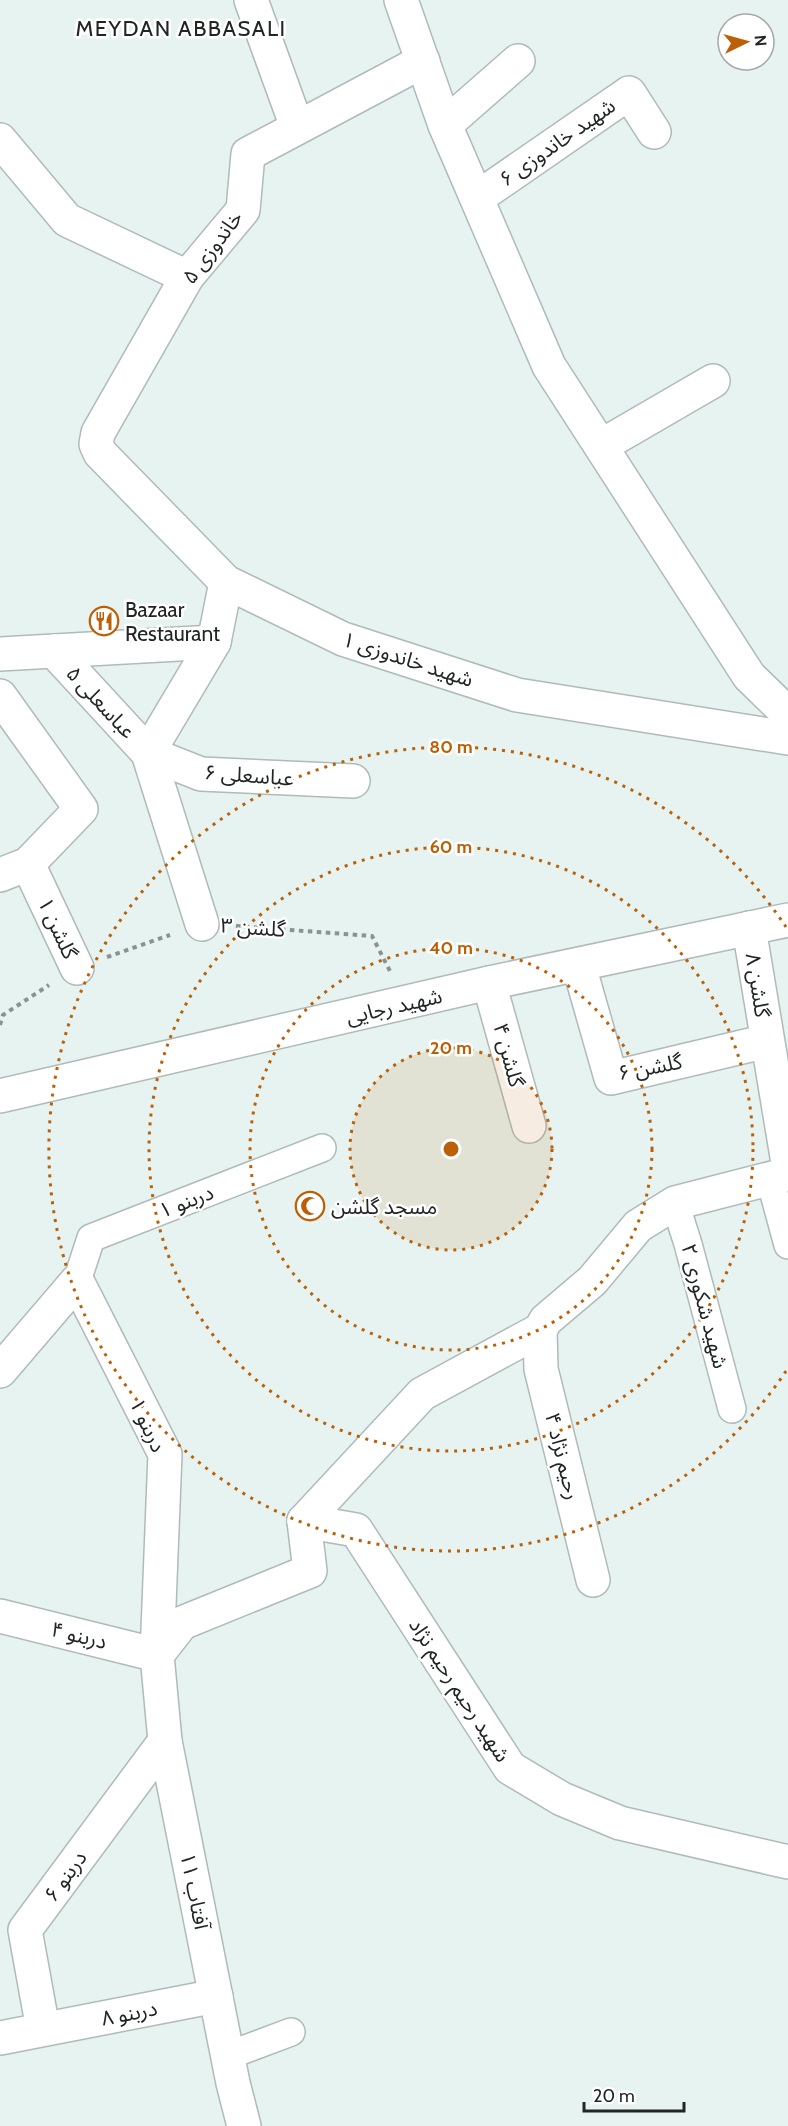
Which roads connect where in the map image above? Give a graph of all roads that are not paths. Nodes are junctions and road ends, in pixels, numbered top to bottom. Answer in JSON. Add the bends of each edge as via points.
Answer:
{"nodes":[{"id":1,"x":251,"y":0,"type":"edge"},
{"id":2,"x":401,"y":0,"type":"edge"},
{"id":3,"x":423,"y":61,"type":"junction"},
{"id":4,"x":518,"y":61,"type":"dead end"},
{"id":5,"x":446,"y":125,"type":"junction"},
{"id":6,"x":297,"y":127,"type":"junction"},
{"id":7,"x":654,"y":132,"type":"dead end"},
{"id":8,"x":0,"y":140,"type":"edge"},
{"id":9,"x":477,"y":198,"type":"junction"},
{"id":10,"x":187,"y":277,"type":"junction"},
{"id":11,"x":713,"y":381,"type":"dead end"},
{"id":12,"x":96,"y":444,"type":"joint"},
{"id":13,"x":601,"y":447,"type":"junction"},
{"id":14,"x":226,"y":582,"type":"junction"},
{"id":15,"x":214,"y":642,"type":"junction"},
{"id":16,"x":54,"y":651,"type":"junction"},
{"id":17,"x":0,"y":654,"type":"edge"},
{"id":18,"x":0,"y":696,"type":"edge"},
{"id":19,"x":788,"y":714,"type":"edge"},
{"id":20,"x":788,"y":738,"type":"edge"},
{"id":21,"x":148,"y":753,"type":"junction"},
{"id":22,"x":353,"y":781,"type":"dead end"},
{"id":23,"x":14,"y":869,"type":"edge"},
{"id":24,"x":788,"y":920,"type":"edge"},
{"id":25,"x":202,"y":924,"type":"road end"},
{"id":26,"x":749,"y":928,"type":"junction"},
{"id":27,"x":579,"y":966,"type":"junction"},
{"id":28,"x":77,"y":968,"type":"road end"},
{"id":29,"x":489,"y":983,"type":"junction"},
{"id":30,"x":767,"y":1041,"type":"junction"},
{"id":31,"x":0,"y":1096,"type":"edge"},
{"id":32,"x":528,"y":1126,"type":"dead end"},
{"id":33,"x":322,"y":1148,"type":"dead end"},
{"id":34,"x":782,"y":1172,"type":"edge"},
{"id":35,"x":675,"y":1203,"type":"junction"},
{"id":36,"x":788,"y":1245,"type":"edge"},
{"id":37,"x":77,"y":1281,"type":"junction"},
{"id":38,"x":540,"y":1329,"type":"junction"},
{"id":39,"x":0,"y":1371,"type":"edge"},
{"id":40,"x":732,"y":1409,"type":"dead end"},
{"id":41,"x":304,"y":1521,"type":"junction"},
{"id":42,"x":593,"y":1581,"type":"dead end"},
{"id":43,"x":0,"y":1616,"type":"edge"},
{"id":44,"x":157,"y":1655,"type":"junction"},
{"id":45,"x":165,"y":1741,"type":"junction"},
{"id":46,"x":788,"y":1862,"type":"edge"},
{"id":47,"x":216,"y":1996,"type":"junction"},
{"id":48,"x":43,"y":2029,"type":"junction"},
{"id":49,"x":291,"y":2032,"type":"dead end"},
{"id":50,"x":0,"y":2038,"type":"edge"},
{"id":51,"x":227,"y":2056,"type":"junction"},
{"id":52,"x":244,"y":2126,"type":"edge"}],
"edges":[{"from":1,"to":6,"type":"street"},
{"from":2,"to":3,"type":"street"},
{"from":3,"to":5,"type":"street"},
{"from":3,"to":6,"type":"street","name":"خاندوزی ۵"},
{"from":4,"to":5,"type":"street"},
{"from":5,"to":9,"type":"street"},
{"from":6,"to":10,"type":"street","name":"خاندوزی ۵","via":[[248,154],[243,210]]},
{"from":7,"to":9,"type":"street","name":"۶ شهید خاندوزی","via":[[628,93]]},
{"from":8,"to":10,"type":"street","via":[[67,220]]},
{"from":9,"to":13,"type":"street","via":[[549,366]]},
{"from":10,"to":12,"type":"street","name":"خاندوزی ۵","via":[[98,433]]},
{"from":11,"to":13,"type":"street"},
{"from":12,"to":14,"type":"street","name":"۱ شهید خاندوزی","via":[[100,453]]},
{"from":13,"to":19,"type":"street","via":[[749,676]]},
{"from":14,"to":15,"type":"street"},
{"from":14,"to":20,"type":"street","name":"۱ شهید خاندوزی","via":[[343,639],[517,695]]},
{"from":15,"to":16,"type":"street"},
{"from":15,"to":21,"type":"street"},
{"from":16,"to":17,"type":"street"},
{"from":16,"to":21,"type":"street","name":"۵ عباسعلی"},
{"from":18,"to":23,"type":"street","via":[[81,809]]},
{"from":21,"to":22,"type":"street","name":"۶ عباسعلی","via":[[201,774]]},
{"from":21,"to":25,"type":"street","name":"۳ گلشن"},
{"from":23,"to":28,"type":"street","name":"۱ گلشن"},
{"from":24,"to":26,"type":"street","name":"شهید رجایی"},
{"from":26,"to":27,"type":"street","name":"شهید رجایی"},
{"from":26,"to":30,"type":"street","name":"۸ گلشن"},
{"from":27,"to":29,"type":"street","name":"شهید رجایی"},
{"from":27,"to":30,"type":"street","name":"۶ گلشن","via":[[611,1078]]},
{"from":29,"to":31,"type":"street","name":"شهید رجایی"},
{"from":29,"to":32,"type":"street","name":"۴ گلشن"},
{"from":30,"to":34,"type":"street","name":"۸ گلشن"},
{"from":33,"to":37,"type":"street","name":"۱ دربنو","via":[[91,1238]]},
{"from":34,"to":35,"type":"street"},
{"from":34,"to":36,"type":"street"},
{"from":35,"to":38,"type":"street","via":[[638,1226],[592,1281]]},
{"from":35,"to":40,"type":"street","name":"۲ شهید شکوری"},
{"from":37,"to":39,"type":"street"},
{"from":37,"to":44,"type":"street","name":"دربنو ۱","via":[[165,1454]]},
{"from":38,"to":41,"type":"street","via":[[422,1394]]},
{"from":38,"to":42,"type":"street","name":"رحیم نژاد ۴","via":[[541,1368]]},
{"from":41,"to":44,"type":"street","via":[[310,1572],[182,1623]]},
{"from":41,"to":46,"type":"street","name":"شهید رحیم رحیم نژاد","via":[[356,1530],[510,1768],[562,1799],[620,1822]]},
{"from":43,"to":44,"type":"street","name":"۴ دربنو"},
{"from":44,"to":45,"type":"street","name":"آفتاب ۱۱"},
{"from":45,"to":47,"type":"street","name":"آفتاب ۱۱"},
{"from":45,"to":48,"type":"street","name":"۶ دربنو","via":[[26,1930]]},
{"from":47,"to":48,"type":"street","name":"۸ دربنو"},
{"from":47,"to":51,"type":"street","name":"آفتاب ۱۱"},
{"from":48,"to":50,"type":"street","name":"۸ دربنو"},
{"from":49,"to":51,"type":"street"},
{"from":51,"to":52,"type":"street","name":"آفتاب ۱۱"}]}
